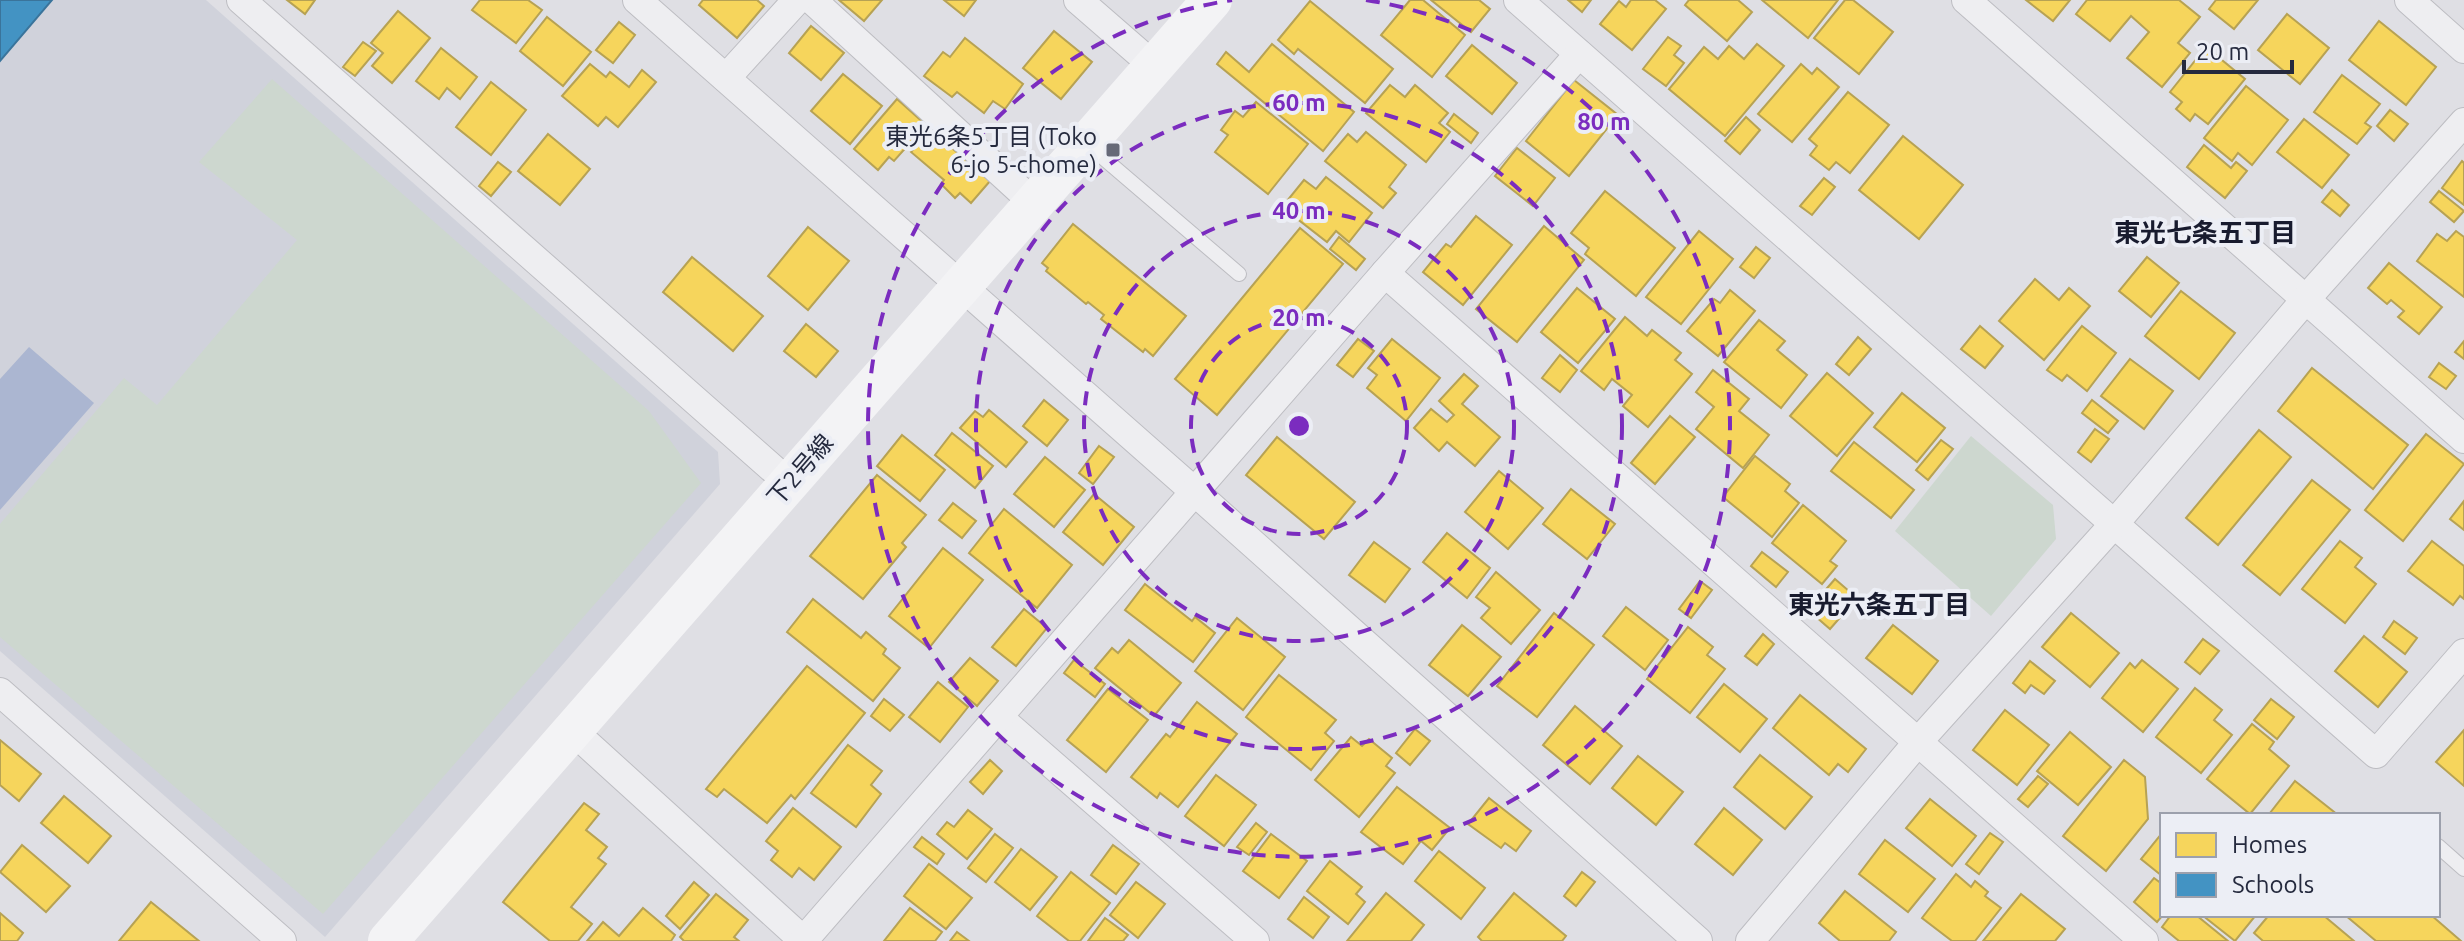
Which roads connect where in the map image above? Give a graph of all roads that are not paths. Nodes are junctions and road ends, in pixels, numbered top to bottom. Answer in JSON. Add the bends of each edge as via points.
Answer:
{"nodes":[{"id":1,"x":241,"y":0,"type":"edge"},
{"id":2,"x":637,"y":0,"type":"edge"},
{"id":3,"x":797,"y":0,"type":"edge"},
{"id":4,"x":812,"y":0,"type":"edge"},
{"id":5,"x":1078,"y":0,"type":"edge"},
{"id":6,"x":1212,"y":0,"type":"edge"},
{"id":7,"x":1518,"y":0,"type":"edge"},
{"id":8,"x":1966,"y":0,"type":"edge"},
{"id":9,"x":2409,"y":0,"type":"edge"},
{"id":10,"x":2464,"y":49,"type":"edge"},
{"id":11,"x":1579,"y":54,"type":"junction"},
{"id":12,"x":1154,"y":66,"type":"junction"},
{"id":13,"x":726,"y":78,"type":"junction"},
{"id":14,"x":2464,"y":122,"type":"edge"},
{"id":15,"x":1086,"y":143,"type":"junction"},
{"id":16,"x":1034,"y":203,"type":"junction"},
{"id":17,"x":1385,"y":273,"type":"junction"},
{"id":18,"x":1239,"y":274,"type":"dead end"},
{"id":19,"x":960,"y":286,"type":"junction"},
{"id":20,"x":2306,"y":299,"type":"junction"},
{"id":21,"x":2464,"y":439,"type":"edge"},
{"id":22,"x":789,"y":483,"type":"junction"},
{"id":23,"x":1195,"y":492,"type":"junction"},
{"id":24,"x":2115,"y":523,"type":"junction"},
{"id":25,"x":2464,"y":653,"type":"edge"},
{"id":26,"x":0,"y":692,"type":"edge"},
{"id":27,"x":998,"y":717,"type":"junction"},
{"id":28,"x":573,"y":731,"type":"junction"},
{"id":29,"x":1917,"y":743,"type":"junction"},
{"id":30,"x":2440,"y":848,"type":"edge"},
{"id":31,"x":2464,"y":869,"type":"edge"},
{"id":32,"x":282,"y":941,"type":"edge"},
{"id":33,"x":388,"y":941,"type":"edge"},
{"id":34,"x":803,"y":941,"type":"edge"},
{"id":35,"x":1255,"y":941,"type":"edge"},
{"id":36,"x":1698,"y":941,"type":"edge"},
{"id":37,"x":1750,"y":941,"type":"edge"},
{"id":38,"x":2144,"y":941,"type":"edge"}],
"edges":[{"from":1,"to":22,"type":"street"},
{"from":2,"to":13,"type":"street"},
{"from":3,"to":13,"type":"street"},
{"from":4,"to":16,"type":"street"},
{"from":5,"to":12,"type":"street"},
{"from":6,"to":12,"type":"street","name":"下2号線"},
{"from":7,"to":11,"type":"street"},
{"from":8,"to":20,"type":"street"},
{"from":9,"to":10,"type":"street"},
{"from":11,"to":17,"type":"street"},
{"from":11,"to":24,"type":"street"},
{"from":12,"to":15,"type":"street","name":"下2号線"},
{"from":13,"to":19,"type":"street"},
{"from":14,"to":20,"type":"street"},
{"from":15,"to":16,"type":"street","name":"下2号線"},
{"from":15,"to":18,"type":"lane"},
{"from":16,"to":19,"type":"street","name":"下2号線"},
{"from":17,"to":23,"type":"street"},
{"from":17,"to":29,"type":"street"},
{"from":19,"to":22,"type":"street","name":"下2号線"},
{"from":19,"to":23,"type":"street"},
{"from":20,"to":21,"type":"street"},
{"from":20,"to":24,"type":"street"},
{"from":22,"to":28,"type":"street","name":"下2号線"},
{"from":23,"to":27,"type":"street"},
{"from":23,"to":36,"type":"street"},
{"from":24,"to":25,"type":"street","via":[[2376,754]]},
{"from":24,"to":29,"type":"street"},
{"from":26,"to":32,"type":"street"},
{"from":27,"to":34,"type":"street"},
{"from":27,"to":35,"type":"street"},
{"from":28,"to":33,"type":"street","name":"下2号線"},
{"from":28,"to":34,"type":"street"},
{"from":29,"to":37,"type":"street"},
{"from":29,"to":38,"type":"street"},
{"from":30,"to":31,"type":"lane"}]}
